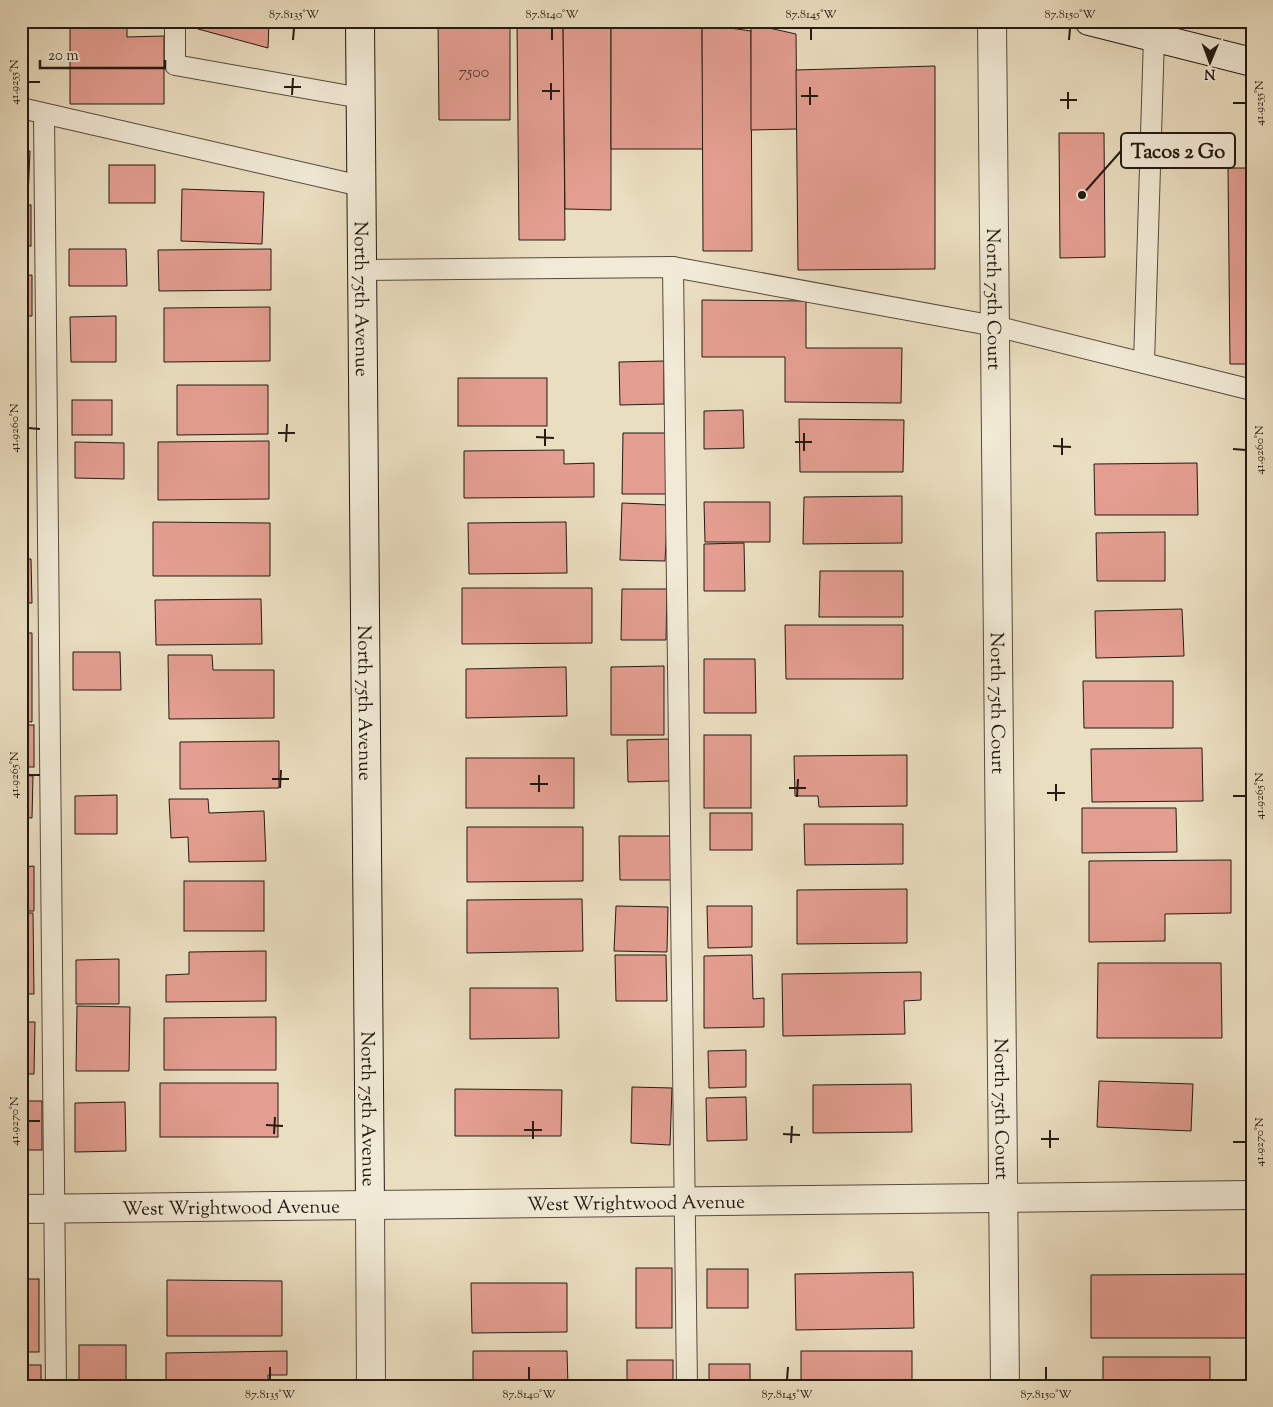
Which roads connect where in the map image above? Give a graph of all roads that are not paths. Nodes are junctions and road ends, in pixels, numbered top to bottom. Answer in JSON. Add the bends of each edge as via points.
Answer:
{"nodes":[{"id":1,"x":175,"y":21,"type":"edge"},
{"id":2,"x":360,"y":21,"type":"edge"},
{"id":3,"x":992,"y":21,"type":"edge"},
{"id":4,"x":1089,"y":21,"type":"edge"},
{"id":5,"x":1154,"y":37,"type":"junction"},
{"id":6,"x":1252,"y":62,"type":"edge"},
{"id":7,"x":361,"y":98,"type":"junction"},
{"id":8,"x":21,"y":108,"type":"edge"},
{"id":9,"x":44,"y":114,"type":"junction"},
{"id":10,"x":361,"y":186,"type":"junction"},
{"id":11,"x":673,"y":267,"type":"junction"},
{"id":12,"x":362,"y":270,"type":"junction"},
{"id":13,"x":995,"y":326,"type":"junction"},
{"id":14,"x":1144,"y":363,"type":"junction"},
{"id":15,"x":1252,"y":390,"type":"edge"},
{"id":16,"x":1252,"y":1196,"type":"edge"},
{"id":17,"x":1003,"y":1198,"type":"junction"},
{"id":18,"x":685,"y":1202,"type":"junction"},
{"id":19,"x":370,"y":1205,"type":"junction"},
{"id":20,"x":55,"y":1208,"type":"junction"},
{"id":21,"x":21,"y":1209,"type":"edge"},
{"id":22,"x":56,"y":1386,"type":"edge"},
{"id":23,"x":371,"y":1386,"type":"edge"},
{"id":24,"x":687,"y":1386,"type":"edge"},
{"id":25,"x":1005,"y":1386,"type":"edge"}],
"edges":[{"from":1,"to":7,"type":"lane","via":[[175,65]]},
{"from":2,"to":7,"type":"street","name":"North 75th Avenue"},
{"from":3,"to":13,"type":"street","name":"North 75th Court"},
{"from":4,"to":5,"type":"street"},
{"from":5,"to":6,"type":"street"},
{"from":5,"to":14,"type":"lane"},
{"from":7,"to":10,"type":"street","name":"North 75th Avenue"},
{"from":8,"to":9,"type":"lane"},
{"from":9,"to":10,"type":"lane"},
{"from":9,"to":20,"type":"lane"},
{"from":10,"to":12,"type":"street","name":"North 75th Avenue"},
{"from":11,"to":12,"type":"lane"},
{"from":11,"to":13,"type":"lane"},
{"from":11,"to":18,"type":"lane"},
{"from":12,"to":19,"type":"street","name":"North 75th Avenue"},
{"from":13,"to":14,"type":"lane"},
{"from":13,"to":17,"type":"street","name":"North 75th Court"},
{"from":14,"to":15,"type":"lane"},
{"from":16,"to":17,"type":"street","name":"West Wrightwood Avenue"},
{"from":17,"to":18,"type":"street","name":"West Wrightwood Avenue"},
{"from":17,"to":25,"type":"street","name":"North 75th Court"},
{"from":18,"to":19,"type":"street","name":"West Wrightwood Avenue"},
{"from":18,"to":24,"type":"lane"},
{"from":19,"to":20,"type":"street","name":"West Wrightwood Avenue"},
{"from":19,"to":23,"type":"street","name":"North 75th Avenue"},
{"from":20,"to":21,"type":"street","name":"West Wrightwood Avenue"},
{"from":20,"to":22,"type":"lane"}]}
